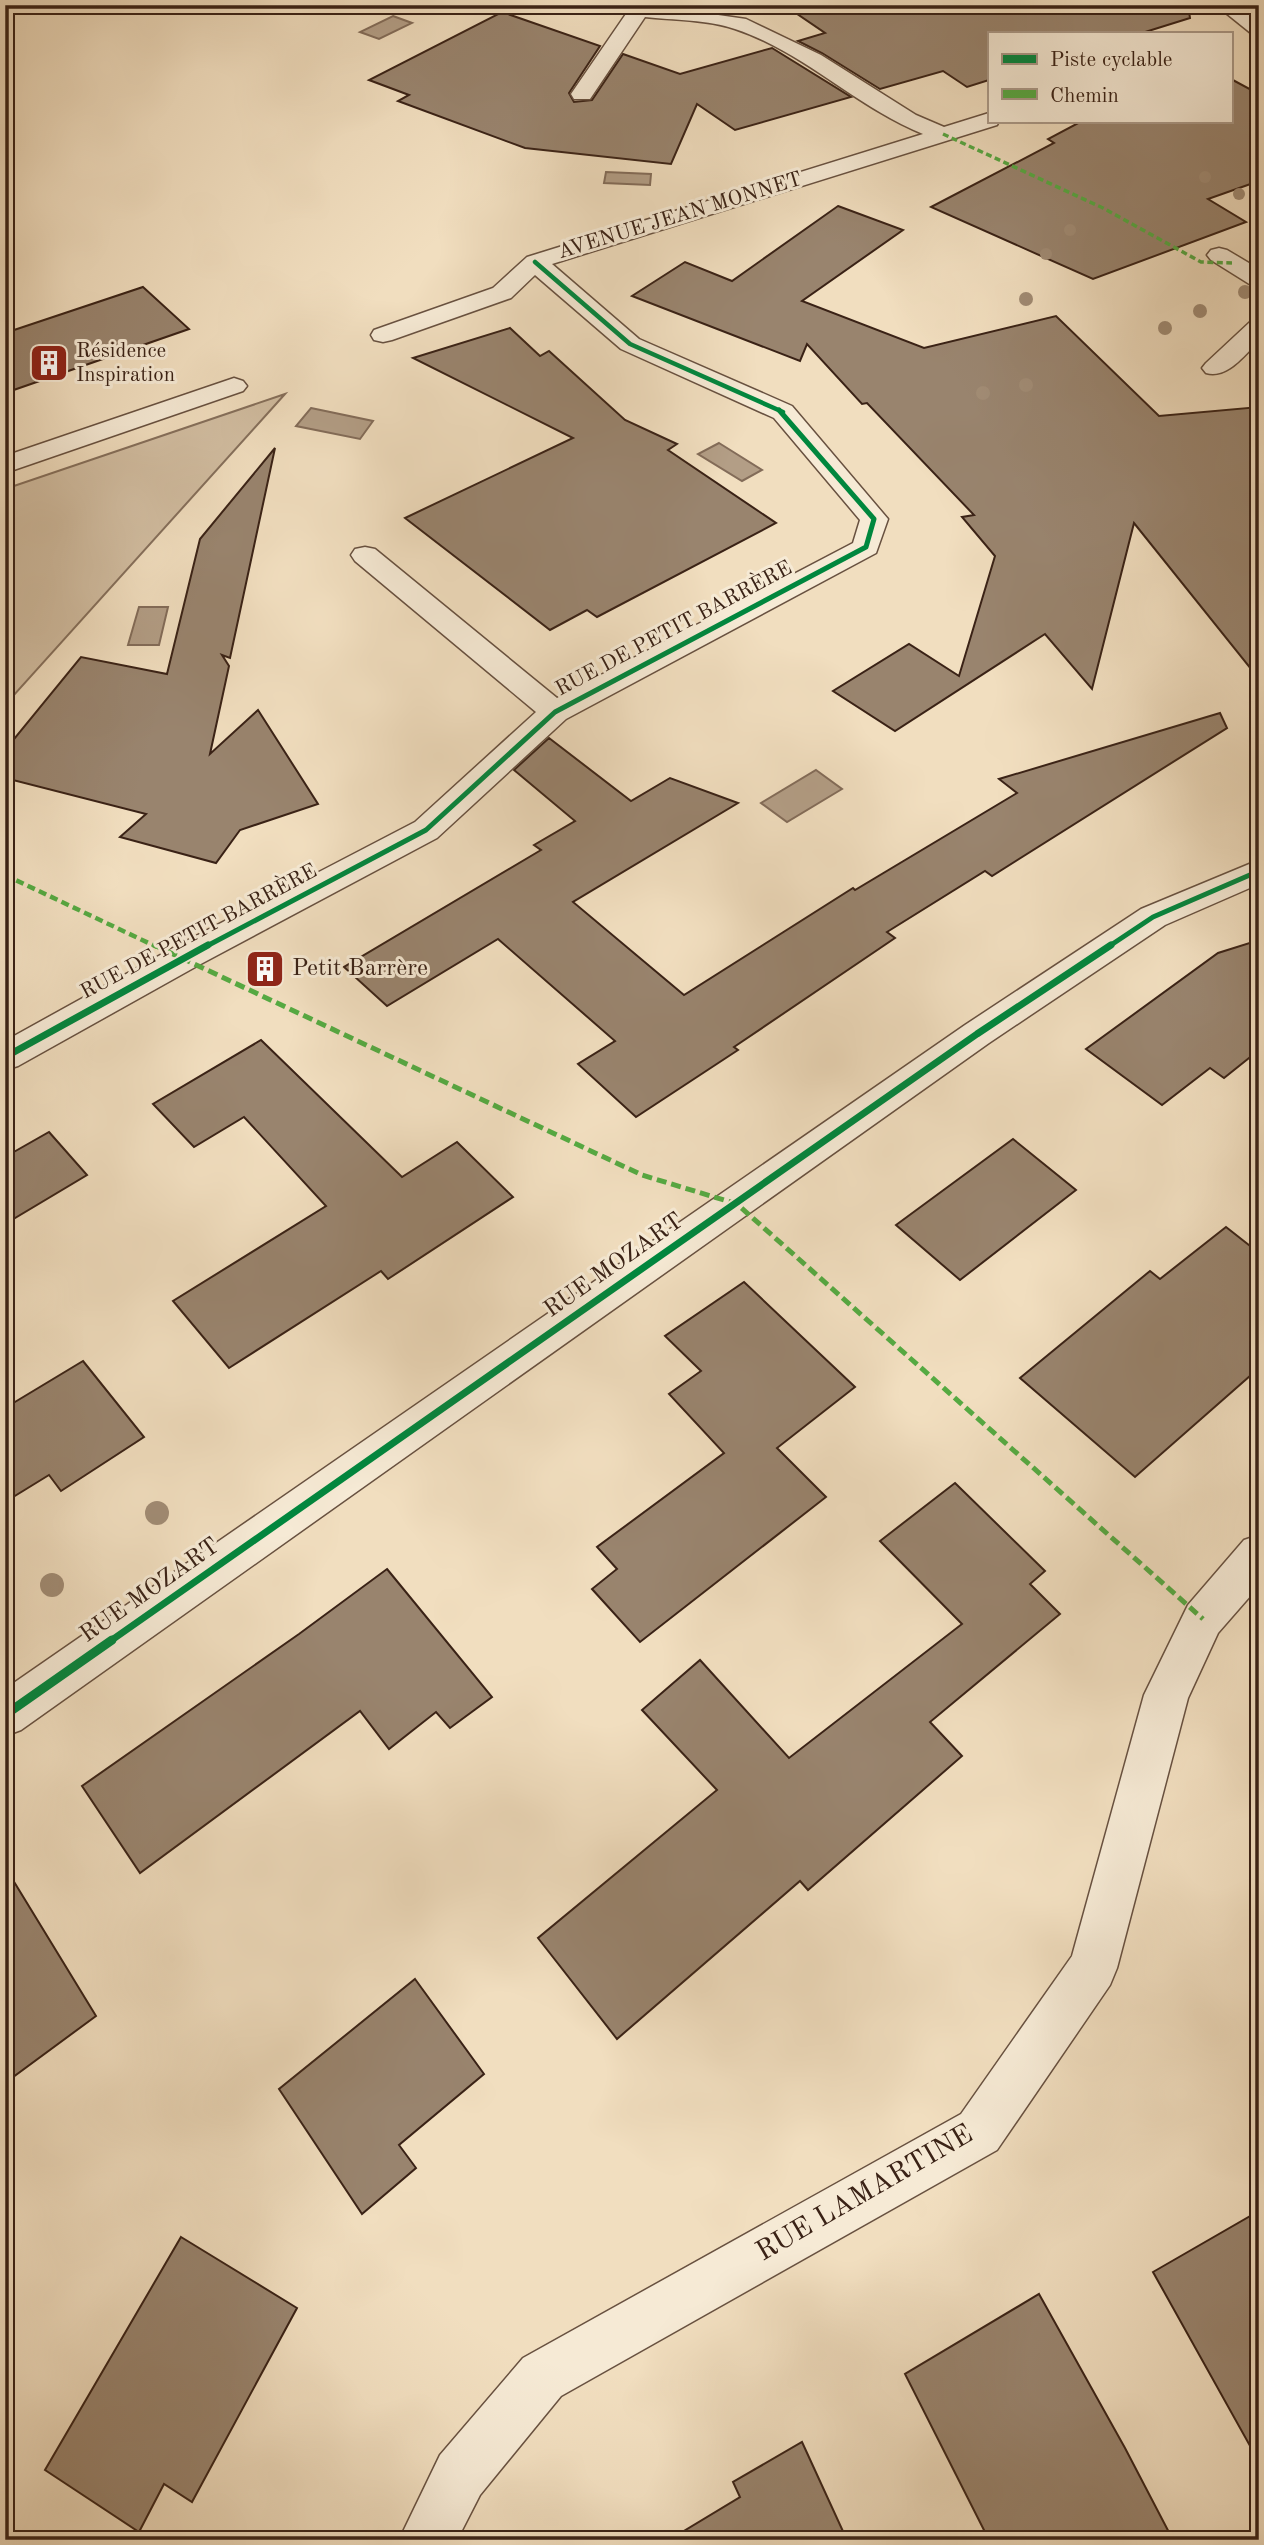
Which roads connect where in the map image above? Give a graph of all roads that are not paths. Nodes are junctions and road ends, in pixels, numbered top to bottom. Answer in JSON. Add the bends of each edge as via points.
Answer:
{"nodes":[{"id":1,"x":1226,"y":5,"type":"edge"},
{"id":2,"x":635,"y":8,"type":"edge"},
{"id":3,"x":1259,"y":30,"type":"edge"},
{"id":4,"x":582,"y":94,"type":"dead end"},
{"id":5,"x":988,"y":120,"type":"edge"},
{"id":6,"x":943,"y":134,"type":"junction"},
{"id":7,"x":1219,"y":255,"type":"dead end"},
{"id":8,"x":535,"y":262,"type":"junction"},
{"id":9,"x":1259,"y":280,"type":"edge"},
{"id":10,"x":1259,"y":327,"type":"edge"},
{"id":11,"x":383,"y":335,"type":"dead end"},
{"id":12,"x":1215,"y":368,"type":"dead end"},
{"id":13,"x":234,"y":387,"type":"dead end"},
{"id":14,"x":5,"y":465,"type":"edge"},
{"id":15,"x":365,"y":555,"type":"dead end"},
{"id":16,"x":555,"y":712,"type":"junction"},
{"id":17,"x":1259,"y":871,"type":"edge"},
{"id":18,"x":5,"y":1057,"type":"edge"},
{"id":19,"x":1259,"y":1555,"type":"edge"},
{"id":20,"x":5,"y":1715,"type":"edge"},
{"id":21,"x":427,"y":2540,"type":"edge"}],
"edges":[{"from":1,"to":3,"type":"street"},
{"from":2,"to":4,"type":"street"},
{"from":2,"to":6,"type":"street","via":[[739,23],[814,59],[908,120]]},
{"from":5,"to":6,"type":"street","name":"AVENUE JEAN MONNET"},
{"from":6,"to":8,"type":"street","name":"AVENUE JEAN MONNET"},
{"from":7,"to":9,"type":"street"},
{"from":8,"to":11,"type":"street","name":"AVENUE JEAN MONNET","via":[[502,293]]},
{"from":8,"to":16,"type":"street","name":"RUE DE PETIT BARRÈRE","via":[[629,344],[783,412],[874,519],[866,547]]},
{"from":10,"to":12,"type":"street"},
{"from":13,"to":14,"type":"street"},
{"from":15,"to":16,"type":"street"},
{"from":16,"to":18,"type":"street","name":"RUE DE PETIT BARRÈRE","via":[[426,830]]},
{"from":17,"to":20,"type":"street","name":"RUE MOZART","via":[[1153,917],[977,1034]]},
{"from":19,"to":21,"type":"street","name":"RUE LAMARTINE","via":[[1202,1619],[1166,1695],[1093,1968],[979,2132],[542,2377],[460,2475]]}]}
